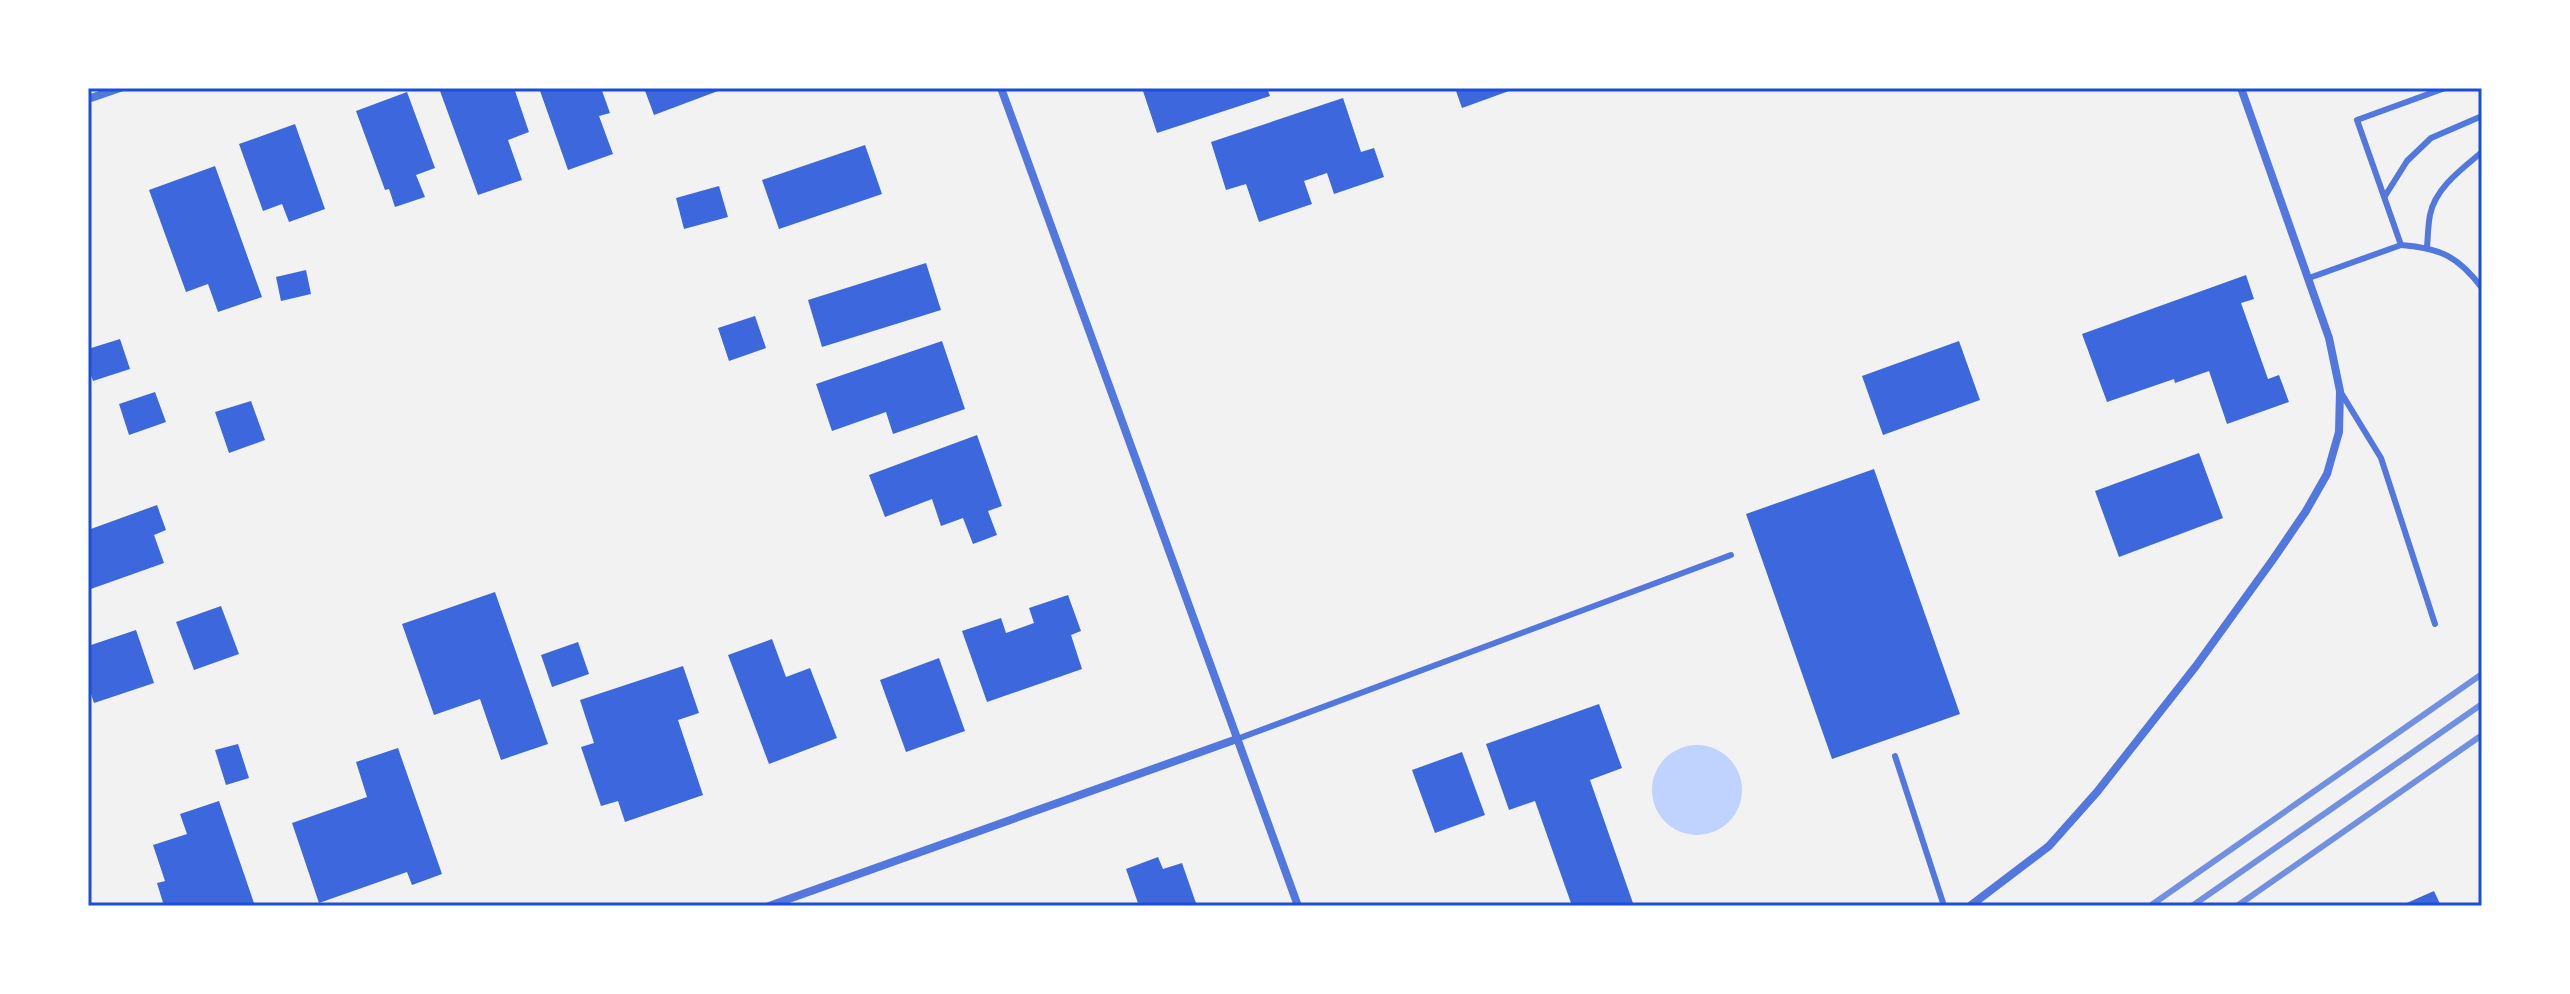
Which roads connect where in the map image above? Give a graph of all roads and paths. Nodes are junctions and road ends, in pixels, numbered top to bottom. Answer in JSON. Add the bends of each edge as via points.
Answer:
{"nodes":[{"id":1,"x":120,"y":88,"type":"edge"},
{"id":2,"x":1001,"y":88,"type":"edge"},
{"id":3,"x":2241,"y":88,"type":"edge"},
{"id":4,"x":2445,"y":88,"type":"edge"},
{"id":5,"x":88,"y":99,"type":"edge"},
{"id":6,"x":2482,"y":116,"type":"edge"},
{"id":7,"x":2482,"y":152,"type":"edge"},
{"id":8,"x":2385,"y":196,"type":"junction"},
{"id":9,"x":2401,"y":245,"type":"junction"},
{"id":10,"x":2427,"y":247,"type":"junction"},
{"id":11,"x":2309,"y":278,"type":"junction"},
{"id":12,"x":2482,"y":288,"type":"edge"},
{"id":13,"x":2340,"y":391,"type":"junction"},
{"id":14,"x":1731,"y":555,"type":"dead end"},
{"id":15,"x":2435,"y":624,"type":"dead end"},
{"id":16,"x":1237,"y":739,"type":"junction"},
{"id":17,"x":1895,"y":756,"type":"dead end"},
{"id":18,"x":769,"y":906,"type":"edge"},
{"id":19,"x":1298,"y":906,"type":"edge"},
{"id":20,"x":1944,"y":906,"type":"edge"},
{"id":21,"x":1970,"y":906,"type":"edge"}],
"edges":[{"from":1,"to":5,"type":"street"},
{"from":2,"to":16,"type":"street"},
{"from":3,"to":11,"type":"street"},
{"from":4,"to":8,"type":"lane","via":[[2357,120]]},
{"from":6,"to":8,"type":"lane","via":[[2431,138],[2407,161]]},
{"from":7,"to":10,"type":"lane","via":[[2439,193],[2430,212]]},
{"from":8,"to":9,"type":"lane"},
{"from":9,"to":10,"type":"lane"},
{"from":9,"to":11,"type":"lane"},
{"from":10,"to":12,"type":"lane","via":[[2451,256]]},
{"from":11,"to":13,"type":"street"},
{"from":13,"to":15,"type":"lane","via":[[2381,458]]},
{"from":13,"to":21,"type":"street","via":[[2339,432],[2327,474],[2266,570],[2097,792],[2049,846]]},
{"from":14,"to":16,"type":"lane"},
{"from":16,"to":18,"type":"street"},
{"from":16,"to":19,"type":"street"},
{"from":17,"to":20,"type":"lane"}]}
